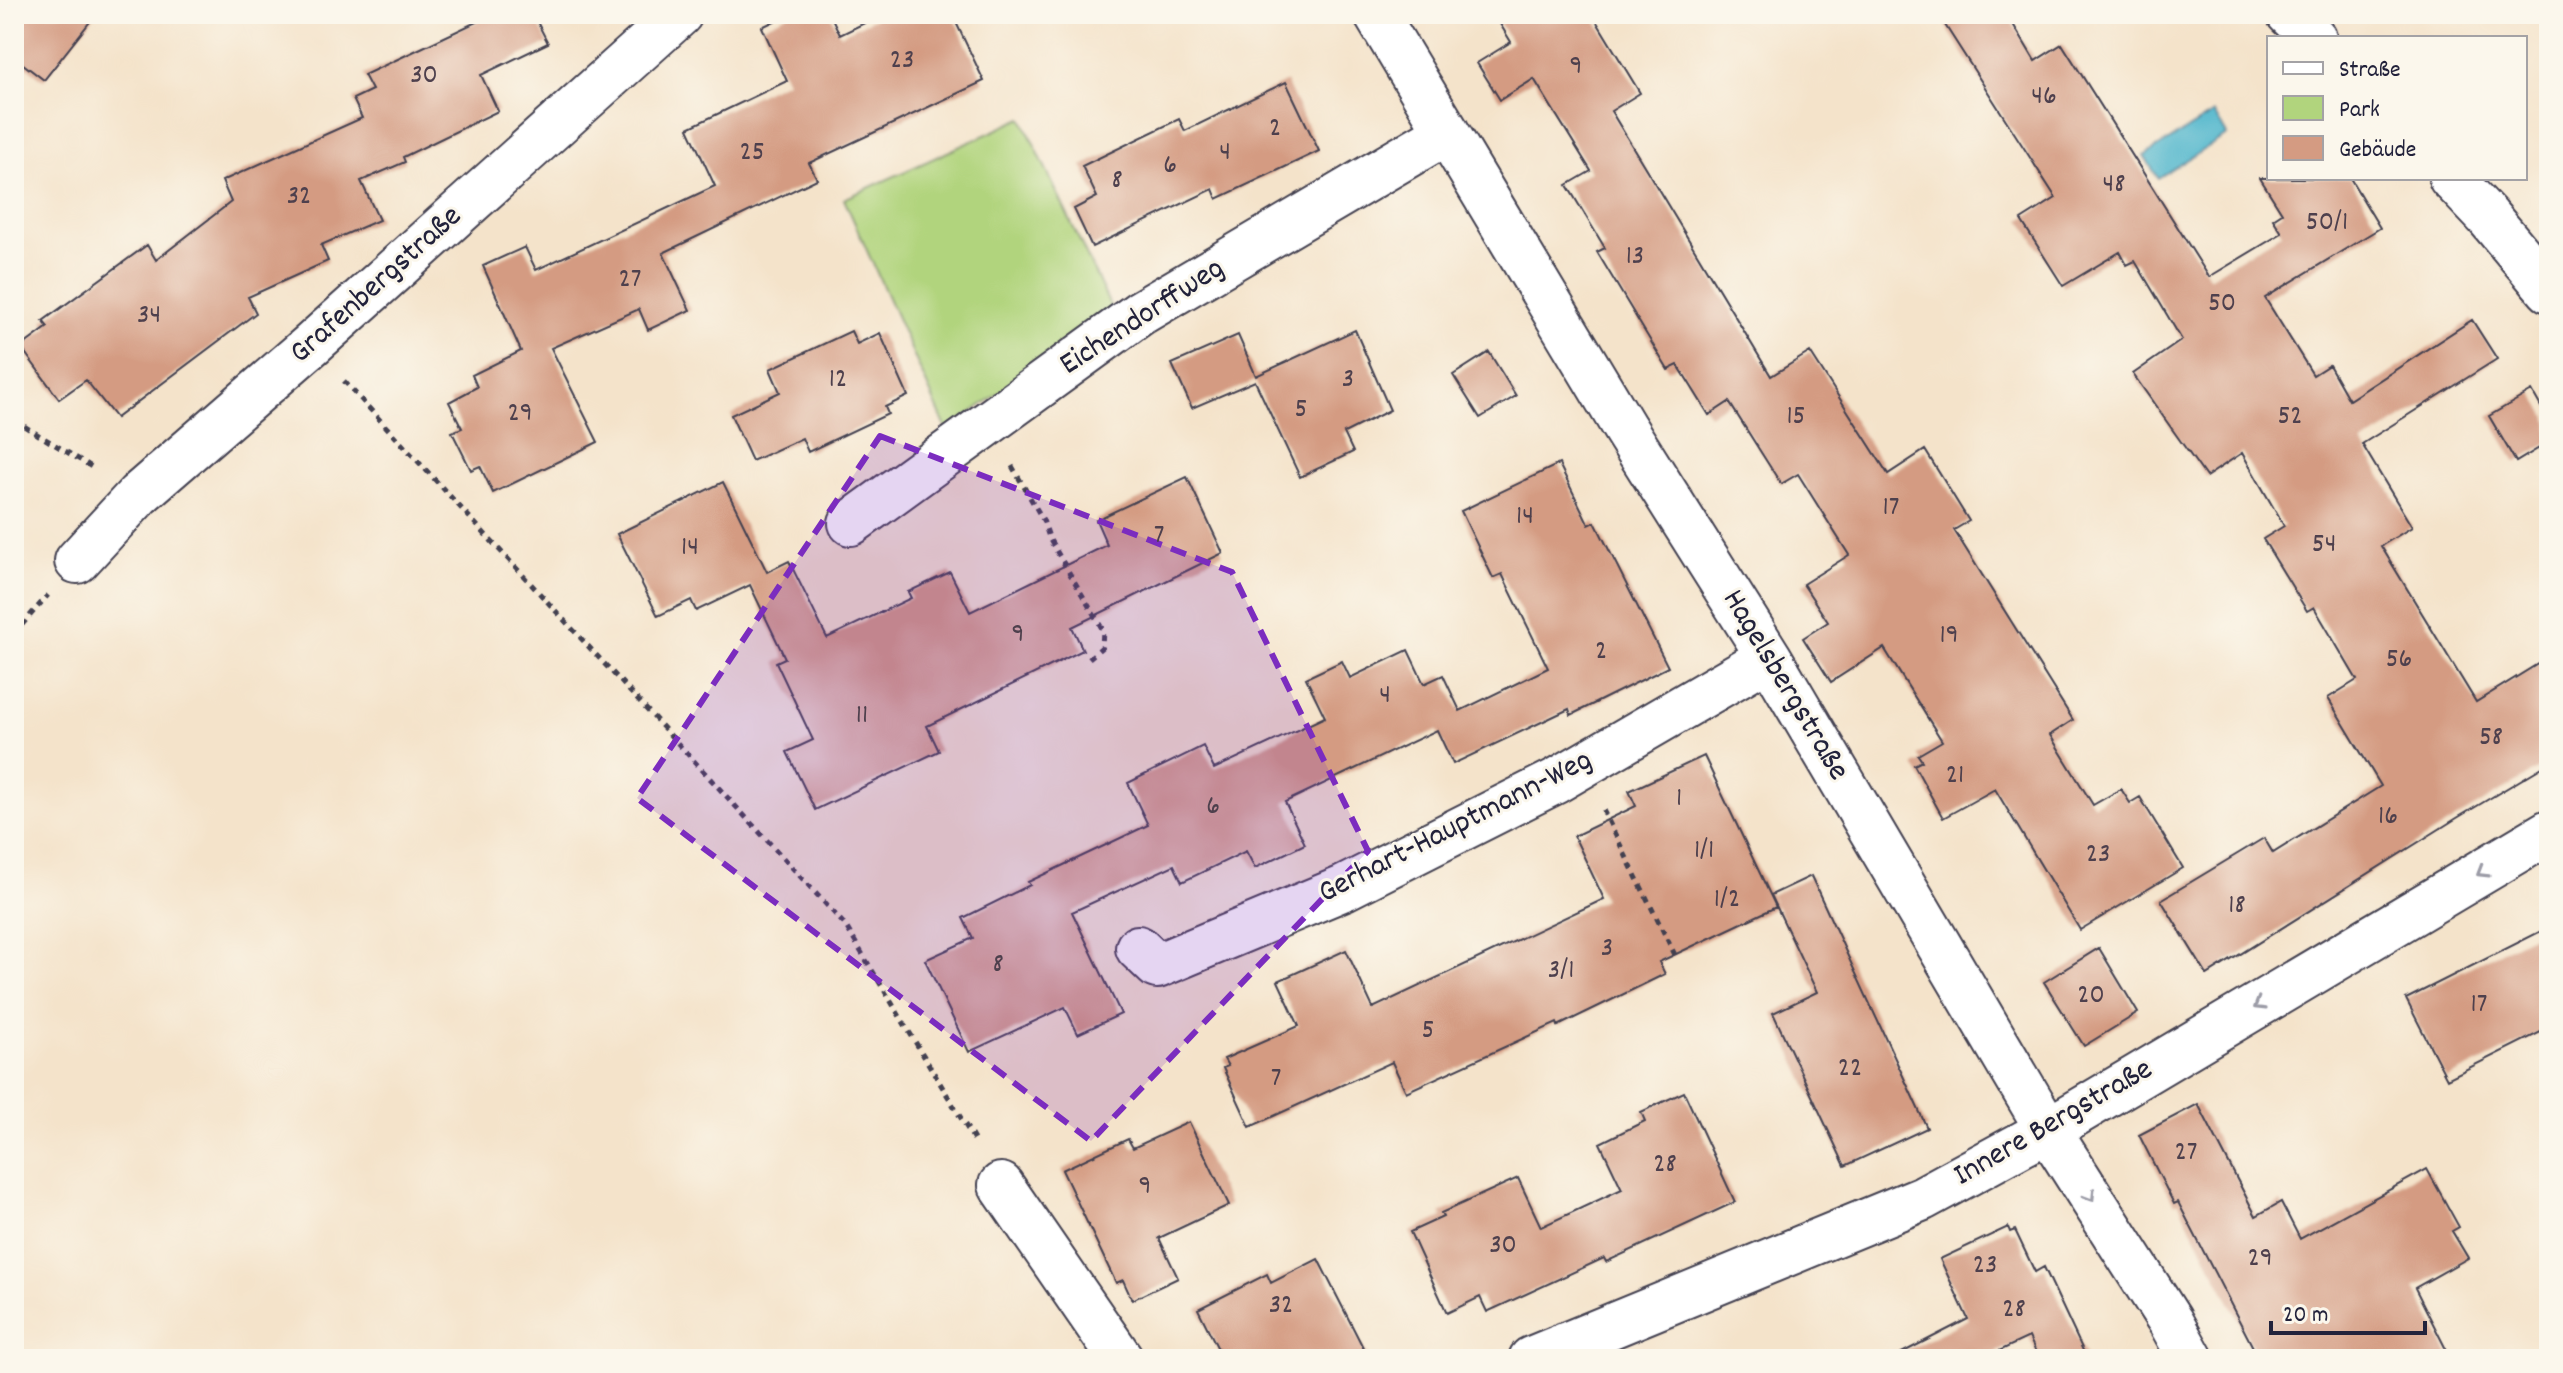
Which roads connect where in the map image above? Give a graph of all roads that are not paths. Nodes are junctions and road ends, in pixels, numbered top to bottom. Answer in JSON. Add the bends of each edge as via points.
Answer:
{"nodes":[{"id":1,"x":680,"y":14,"type":"edge"},
{"id":2,"x":1376,"y":14,"type":"edge"},
{"id":3,"x":2289,"y":14,"type":"edge"},
{"id":4,"x":2312,"y":36,"type":"edge"},
{"id":5,"x":1447,"y":132,"type":"junction"},
{"id":6,"x":2453,"y":180,"type":"edge"},
{"id":7,"x":2549,"y":290,"type":"edge"},
{"id":8,"x":851,"y":523,"type":"dead end"},
{"id":9,"x":77,"y":561,"type":"dead end"},
{"id":10,"x":1769,"y":657,"type":"junction"},
{"id":11,"x":2549,"y":832,"type":"edge"},
{"id":12,"x":1138,"y":948,"type":"dead end"},
{"id":13,"x":2048,"y":1130,"type":"junction"},
{"id":14,"x":1001,"y":1185,"type":"road end"},
{"id":15,"x":1121,"y":1359,"type":"edge"},
{"id":16,"x":1531,"y":1359,"type":"edge"},
{"id":17,"x":2191,"y":1359,"type":"edge"}],
"edges":[{"from":1,"to":9,"type":"street","name":"Grafenbergstraße","via":[[138,495]]},
{"from":2,"to":5,"type":"street","name":"Hagelsbergstraße"},
{"from":3,"to":4,"type":"street"},
{"from":5,"to":8,"type":"street","name":"Eichendorffweg","via":[[1140,313]]},
{"from":5,"to":10,"type":"street","name":"Hagelsbergstraße"},
{"from":6,"to":7,"type":"street"},
{"from":10,"to":12,"type":"street","name":"Gerhart-Hauptmann-Weg","via":[[1582,766],[1344,888],[1157,966]]},
{"from":10,"to":13,"type":"street","name":"Hagelsbergstraße"},
{"from":11,"to":13,"type":"street","name":"Innere Bergstraße","one_way":true},
{"from":13,"to":16,"type":"street","name":"Innere Bergstraße","via":[[1923,1198]]},
{"from":13,"to":17,"type":"street","name":"Hagelsbergstraße","one_way":true},
{"from":14,"to":15,"type":"street"}]}
